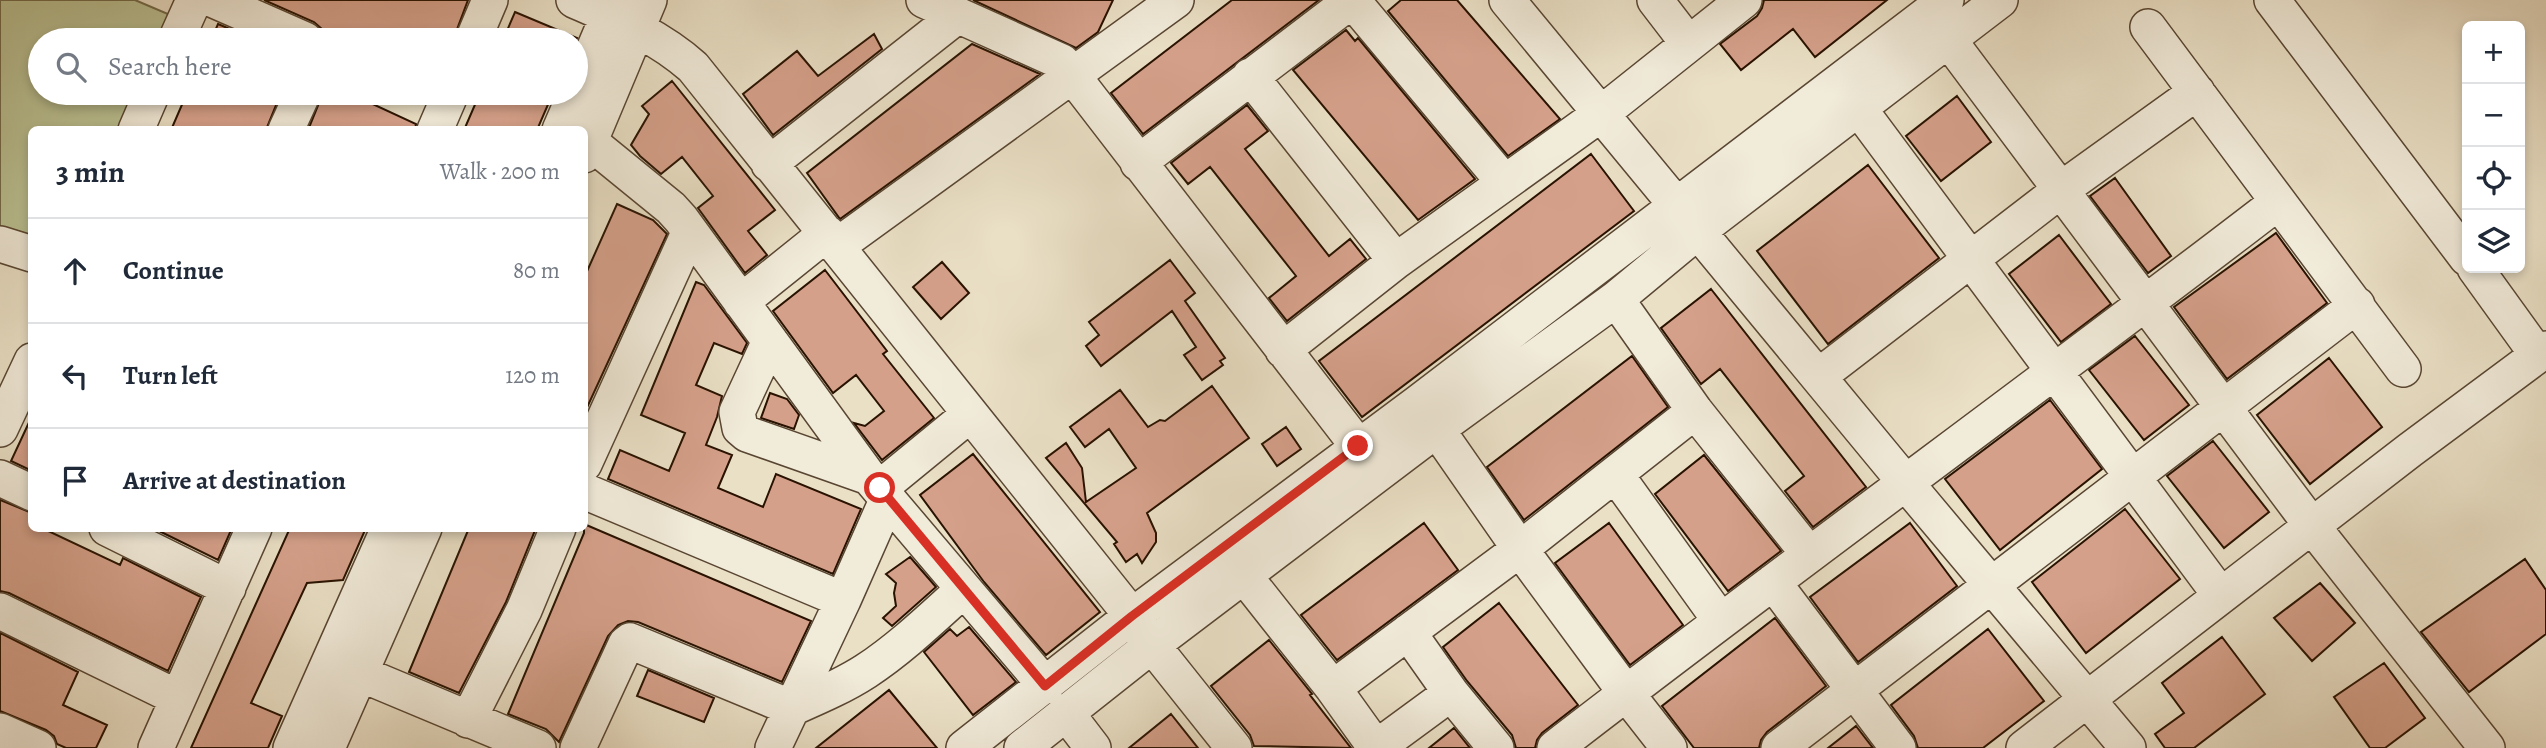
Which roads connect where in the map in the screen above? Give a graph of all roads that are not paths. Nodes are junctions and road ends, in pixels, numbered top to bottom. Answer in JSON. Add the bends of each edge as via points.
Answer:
{"nodes":[{"id":1,"x":194,"y":0,"type":"edge"},
{"id":2,"x":214,"y":0,"type":"edge"},
{"id":3,"x":490,"y":0,"type":"edge"},
{"id":4,"x":574,"y":0,"type":"edge"},
{"id":5,"x":1176,"y":0,"type":"edge"},
{"id":6,"x":1352,"y":0,"type":"edge"},
{"id":7,"x":1507,"y":0,"type":"edge"},
{"id":8,"x":1655,"y":0,"type":"edge"},
{"id":9,"x":1744,"y":0,"type":"edge"},
{"id":10,"x":2000,"y":0,"type":"edge"},
{"id":11,"x":2272,"y":0,"type":"edge"},
{"id":12,"x":936,"y":4,"type":"edge"},
{"id":13,"x":627,"y":11,"type":"edge"},
{"id":14,"x":1931,"y":15,"type":"edge"},
{"id":15,"x":2148,"y":27,"type":"dead end"},
{"id":16,"x":181,"y":28,"type":"edge"},
{"id":17,"x":277,"y":28,"type":"edge"},
{"id":18,"x":478,"y":28,"type":"edge"},
{"id":19,"x":1688,"y":43,"type":"junction"},
{"id":20,"x":588,"y":73,"type":"edge"},
{"id":21,"x":1073,"y":76,"type":"junction"},
{"id":22,"x":1250,"y":76,"type":"junction"},
{"id":23,"x":2197,"y":92,"type":"junction"},
{"id":24,"x":1848,"y":96,"type":"junction"},
{"id":25,"x":147,"y":105,"type":"edge"},
{"id":26,"x":297,"y":105,"type":"edge"},
{"id":27,"x":577,"y":105,"type":"edge"},
{"id":28,"x":1602,"y":113,"type":"junction"},
{"id":29,"x":138,"y":126,"type":"edge"},
{"id":30,"x":288,"y":126,"type":"edge"},
{"id":31,"x":577,"y":126,"type":"edge"},
{"id":32,"x":584,"y":126,"type":"edge"},
{"id":33,"x":588,"y":149,"type":"edge"},
{"id":34,"x":1138,"y":163,"type":"junction"},
{"id":35,"x":769,"y":164,"type":"junction"},
{"id":36,"x":1504,"y":182,"type":"junction"},
{"id":37,"x":2062,"y":189,"type":"junction"},
{"id":38,"x":2278,"y":202,"type":"junction"},
{"id":39,"x":1677,"y":203,"type":"junction"},
{"id":40,"x":1698,"y":231,"type":"junction"},
{"id":41,"x":689,"y":233,"type":"junction"},
{"id":42,"x":832,"y":239,"type":"junction"},
{"id":43,"x":0,"y":244,"type":"edge"},
{"id":44,"x":2462,"y":251,"type":"edge"},
{"id":45,"x":28,"y":253,"type":"edge"},
{"id":46,"x":1971,"y":259,"type":"junction"},
{"id":47,"x":1396,"y":261,"type":"junction"},
{"id":48,"x":2479,"y":273,"type":"edge"},
{"id":49,"x":1615,"y":299,"type":"junction"},
{"id":50,"x":741,"y":302,"type":"junction"},
{"id":51,"x":2144,"y":305,"type":"junction"},
{"id":52,"x":2357,"y":305,"type":"junction"},
{"id":53,"x":770,"y":341,"type":"junction"},
{"id":54,"x":1283,"y":350,"type":"junction"},
{"id":55,"x":2542,"y":351,"type":"edge"},
{"id":56,"x":2403,"y":369,"type":"dead end"},
{"id":57,"x":28,"y":370,"type":"edge"},
{"id":58,"x":2054,"y":372,"type":"junction"},
{"id":59,"x":1819,"y":376,"type":"junction"},
{"id":60,"x":2223,"y":408,"type":"junction"},
{"id":61,"x":1695,"y":411,"type":"junction"},
{"id":62,"x":969,"y":415,"type":"junction"},
{"id":63,"x":1428,"y":416,"type":"junction"},
{"id":64,"x":0,"y":429,"type":"edge"},
{"id":65,"x":1358,"y":446,"type":"junction"},
{"id":66,"x":588,"y":455,"type":"edge"},
{"id":67,"x":1616,"y":475,"type":"junction"},
{"id":68,"x":2133,"y":477,"type":"junction"},
{"id":69,"x":0,"y":478,"type":"edge"},
{"id":70,"x":1905,"y":482,"type":"junction"},
{"id":71,"x":879,"y":488,"type":"junction"},
{"id":72,"x":28,"y":491,"type":"edge"},
{"id":73,"x":588,"y":493,"type":"edge"},
{"id":74,"x":2312,"y":526,"type":"junction"},
{"id":75,"x":114,"y":532,"type":"edge"},
{"id":76,"x":252,"y":532,"type":"edge"},
{"id":77,"x":387,"y":532,"type":"edge"},
{"id":78,"x":422,"y":532,"type":"edge"},
{"id":79,"x":556,"y":532,"type":"edge"},
{"id":80,"x":1520,"y":550,"type":"junction"},
{"id":81,"x":1808,"y":554,"type":"junction"},
{"id":82,"x":1245,"y":577,"type":"junction"},
{"id":83,"x":1773,"y":582,"type":"junction"},
{"id":84,"x":1993,"y":584,"type":"junction"},
{"id":85,"x":228,"y":588,"type":"junction"},
{"id":86,"x":963,"y":590,"type":"junction"},
{"id":87,"x":2221,"y":596,"type":"junction"},
{"id":88,"x":843,"y":600,"type":"junction"},
{"id":89,"x":0,"y":611,"type":"edge"},
{"id":90,"x":1132,"y":616,"type":"junction"},
{"id":91,"x":1720,"y":620,"type":"junction"},
{"id":92,"x":1408,"y":632,"type":"junction"},
{"id":93,"x":1152,"y":645,"type":"junction"},
{"id":94,"x":361,"y":674,"type":"junction"},
{"id":95,"x":1045,"y":686,"type":"junction"},
{"id":96,"x":1333,"y":688,"type":"junction"},
{"id":97,"x":1854,"y":690,"type":"junction"},
{"id":98,"x":1451,"y":693,"type":"junction"},
{"id":99,"x":1626,"y":693,"type":"junction"},
{"id":100,"x":178,"y":698,"type":"junction"},
{"id":101,"x":2088,"y":699,"type":"junction"},
{"id":102,"x":792,"y":708,"type":"junction"},
{"id":103,"x":1067,"y":714,"type":"junction"},
{"id":104,"x":468,"y":720,"type":"junction"},
{"id":105,"x":0,"y":731,"type":"edge"},
{"id":106,"x":38,"y":748,"type":"edge"},
{"id":107,"x":156,"y":748,"type":"edge"},
{"id":108,"x":291,"y":748,"type":"edge"},
{"id":109,"x":327,"y":748,"type":"edge"},
{"id":110,"x":538,"y":748,"type":"edge"},
{"id":111,"x":578,"y":748,"type":"edge"},
{"id":112,"x":773,"y":748,"type":"edge"},
{"id":113,"x":964,"y":748,"type":"edge"},
{"id":114,"x":1022,"y":748,"type":"edge"},
{"id":115,"x":1093,"y":748,"type":"edge"},
{"id":116,"x":1234,"y":748,"type":"edge"},
{"id":117,"x":1376,"y":748,"type":"edge"},
{"id":118,"x":1496,"y":748,"type":"edge"},
{"id":119,"x":1555,"y":748,"type":"edge"},
{"id":120,"x":1669,"y":748,"type":"edge"},
{"id":121,"x":1779,"y":748,"type":"edge"},
{"id":122,"x":1899,"y":748,"type":"edge"},
{"id":123,"x":2024,"y":748,"type":"edge"},
{"id":124,"x":2128,"y":748,"type":"edge"},
{"id":125,"x":2487,"y":748,"type":"edge"}],
"edges":[{"from":1,"to":16,"type":"street"},
{"from":2,"to":17,"type":"street"},
{"from":3,"to":18,"type":"street"},
{"from":4,"to":13,"type":"street"},
{"from":5,"to":21,"type":"street"},
{"from":6,"to":22,"type":"street"},
{"from":6,"to":36,"type":"street"},
{"from":7,"to":28,"type":"street"},
{"from":8,"to":19,"type":"street"},
{"from":9,"to":19,"type":"street"},
{"from":10,"to":14,"type":"street"},
{"from":11,"to":44,"type":"street"},
{"from":12,"to":21,"type":"street","via":[[1054,58]]},
{"from":12,"to":35,"type":"street"},
{"from":13,"to":20,"type":"street"},
{"from":13,"to":32,"type":"street"},
{"from":13,"to":35,"type":"street","via":[[693,67]]},
{"from":14,"to":24,"type":"street"},
{"from":14,"to":37,"type":"street"},
{"from":15,"to":23,"type":"street"},
{"from":19,"to":28,"type":"street"},
{"from":21,"to":34,"type":"street"},
{"from":21,"to":42,"type":"street"},
{"from":22,"to":34,"type":"street"},
{"from":22,"to":47,"type":"street"},
{"from":23,"to":37,"type":"street"},
{"from":23,"to":38,"type":"street"},
{"from":24,"to":39,"type":"street"},
{"from":24,"to":40,"type":"street"},
{"from":24,"to":46,"type":"street"},
{"from":25,"to":29,"type":"street"},
{"from":26,"to":30,"type":"street"},
{"from":27,"to":31,"type":"street"},
{"from":28,"to":36,"type":"street"},
{"from":28,"to":39,"type":"street"},
{"from":33,"to":41,"type":"street","via":[[671,208]]},
{"from":34,"to":54,"type":"street"},
{"from":35,"to":42,"type":"street"},
{"from":36,"to":47,"type":"street"},
{"from":37,"to":46,"type":"street"},
{"from":37,"to":51,"type":"street"},
{"from":38,"to":51,"type":"street"},
{"from":38,"to":52,"type":"street"},
{"from":39,"to":40,"type":"street"},
{"from":39,"to":63,"type":"street"},
{"from":40,"to":49,"type":"street"},
{"from":40,"to":59,"type":"street"},
{"from":41,"to":50,"type":"street"},
{"from":41,"to":66,"type":"street"},
{"from":42,"to":50,"type":"street"},
{"from":42,"to":62,"type":"street"},
{"from":43,"to":45,"type":"street"},
{"from":46,"to":58,"type":"street"},
{"from":46,"to":59,"type":"street"},
{"from":47,"to":54,"type":"street"},
{"from":48,"to":55,"type":"street"},
{"from":49,"to":61,"type":"street"},
{"from":49,"to":63,"type":"street"},
{"from":50,"to":53,"type":"street"},
{"from":51,"to":58,"type":"street"},
{"from":51,"to":60,"type":"street"},
{"from":52,"to":56,"type":"street"},
{"from":52,"to":60,"type":"street"},
{"from":53,"to":71,"type":"street"},
{"from":53,"to":71,"type":"street","via":[[737,412],[740,428]]},
{"from":54,"to":65,"type":"street"},
{"from":55,"to":74,"type":"street"},
{"from":57,"to":64,"type":"street"},
{"from":58,"to":68,"type":"street"},
{"from":58,"to":70,"type":"street"},
{"from":59,"to":70,"type":"street"},
{"from":60,"to":68,"type":"street"},
{"from":60,"to":74,"type":"street"},
{"from":61,"to":67,"type":"street"},
{"from":61,"to":81,"type":"street"},
{"from":62,"to":71,"type":"street"},
{"from":62,"to":90,"type":"street"},
{"from":63,"to":65,"type":"street"},
{"from":63,"to":80,"type":"street"},
{"from":63,"to":82,"type":"street"},
{"from":65,"to":90,"type":"street"},
{"from":67,"to":80,"type":"street"},
{"from":67,"to":91,"type":"street"},
{"from":68,"to":84,"type":"street"},
{"from":68,"to":87,"type":"street"},
{"from":69,"to":72,"type":"street"},
{"from":70,"to":81,"type":"street"},
{"from":70,"to":84,"type":"street"},
{"from":71,"to":86,"type":"street"},
{"from":71,"to":88,"type":"street"},
{"from":73,"to":88,"type":"street"},
{"from":74,"to":87,"type":"street"},
{"from":74,"to":125,"type":"street"},
{"from":75,"to":85,"type":"street"},
{"from":76,"to":85,"type":"street"},
{"from":77,"to":108,"type":"street"},
{"from":78,"to":94,"type":"street"},
{"from":79,"to":104,"type":"street","via":[[524,610]]},
{"from":80,"to":92,"type":"street"},
{"from":80,"to":99,"type":"street"},
{"from":81,"to":83,"type":"street"},
{"from":82,"to":93,"type":"street"},
{"from":82,"to":96,"type":"street"},
{"from":83,"to":91,"type":"street"},
{"from":83,"to":97,"type":"street"},
{"from":84,"to":97,"type":"street"},
{"from":84,"to":101,"type":"street"},
{"from":85,"to":100,"type":"street"},
{"from":86,"to":95,"type":"street"},
{"from":86,"to":102,"type":"street","via":[[873,666]]},
{"from":87,"to":101,"type":"street"},
{"from":88,"to":102,"type":"street"},
{"from":89,"to":100,"type":"street"},
{"from":90,"to":93,"type":"street"},
{"from":90,"to":95,"type":"street"},
{"from":91,"to":99,"type":"street"},
{"from":92,"to":96,"type":"street"},
{"from":92,"to":98,"type":"street"},
{"from":93,"to":103,"type":"street"},
{"from":93,"to":116,"type":"street"},
{"from":94,"to":104,"type":"street"},
{"from":94,"to":109,"type":"street"},
{"from":95,"to":113,"type":"street"},
{"from":96,"to":117,"type":"street"},
{"from":97,"to":121,"type":"street"},
{"from":97,"to":122,"type":"street"},
{"from":98,"to":117,"type":"street"},
{"from":98,"to":118,"type":"street"},
{"from":99,"to":119,"type":"street"},
{"from":99,"to":120,"type":"street"},
{"from":100,"to":107,"type":"street"},
{"from":101,"to":123,"type":"street"},
{"from":101,"to":124,"type":"street"},
{"from":102,"to":111,"type":"street","via":[[630,641]]},
{"from":102,"to":112,"type":"street"},
{"from":103,"to":114,"type":"street"},
{"from":103,"to":115,"type":"street"},
{"from":104,"to":110,"type":"street"},
{"from":105,"to":106,"type":"street"}]}
